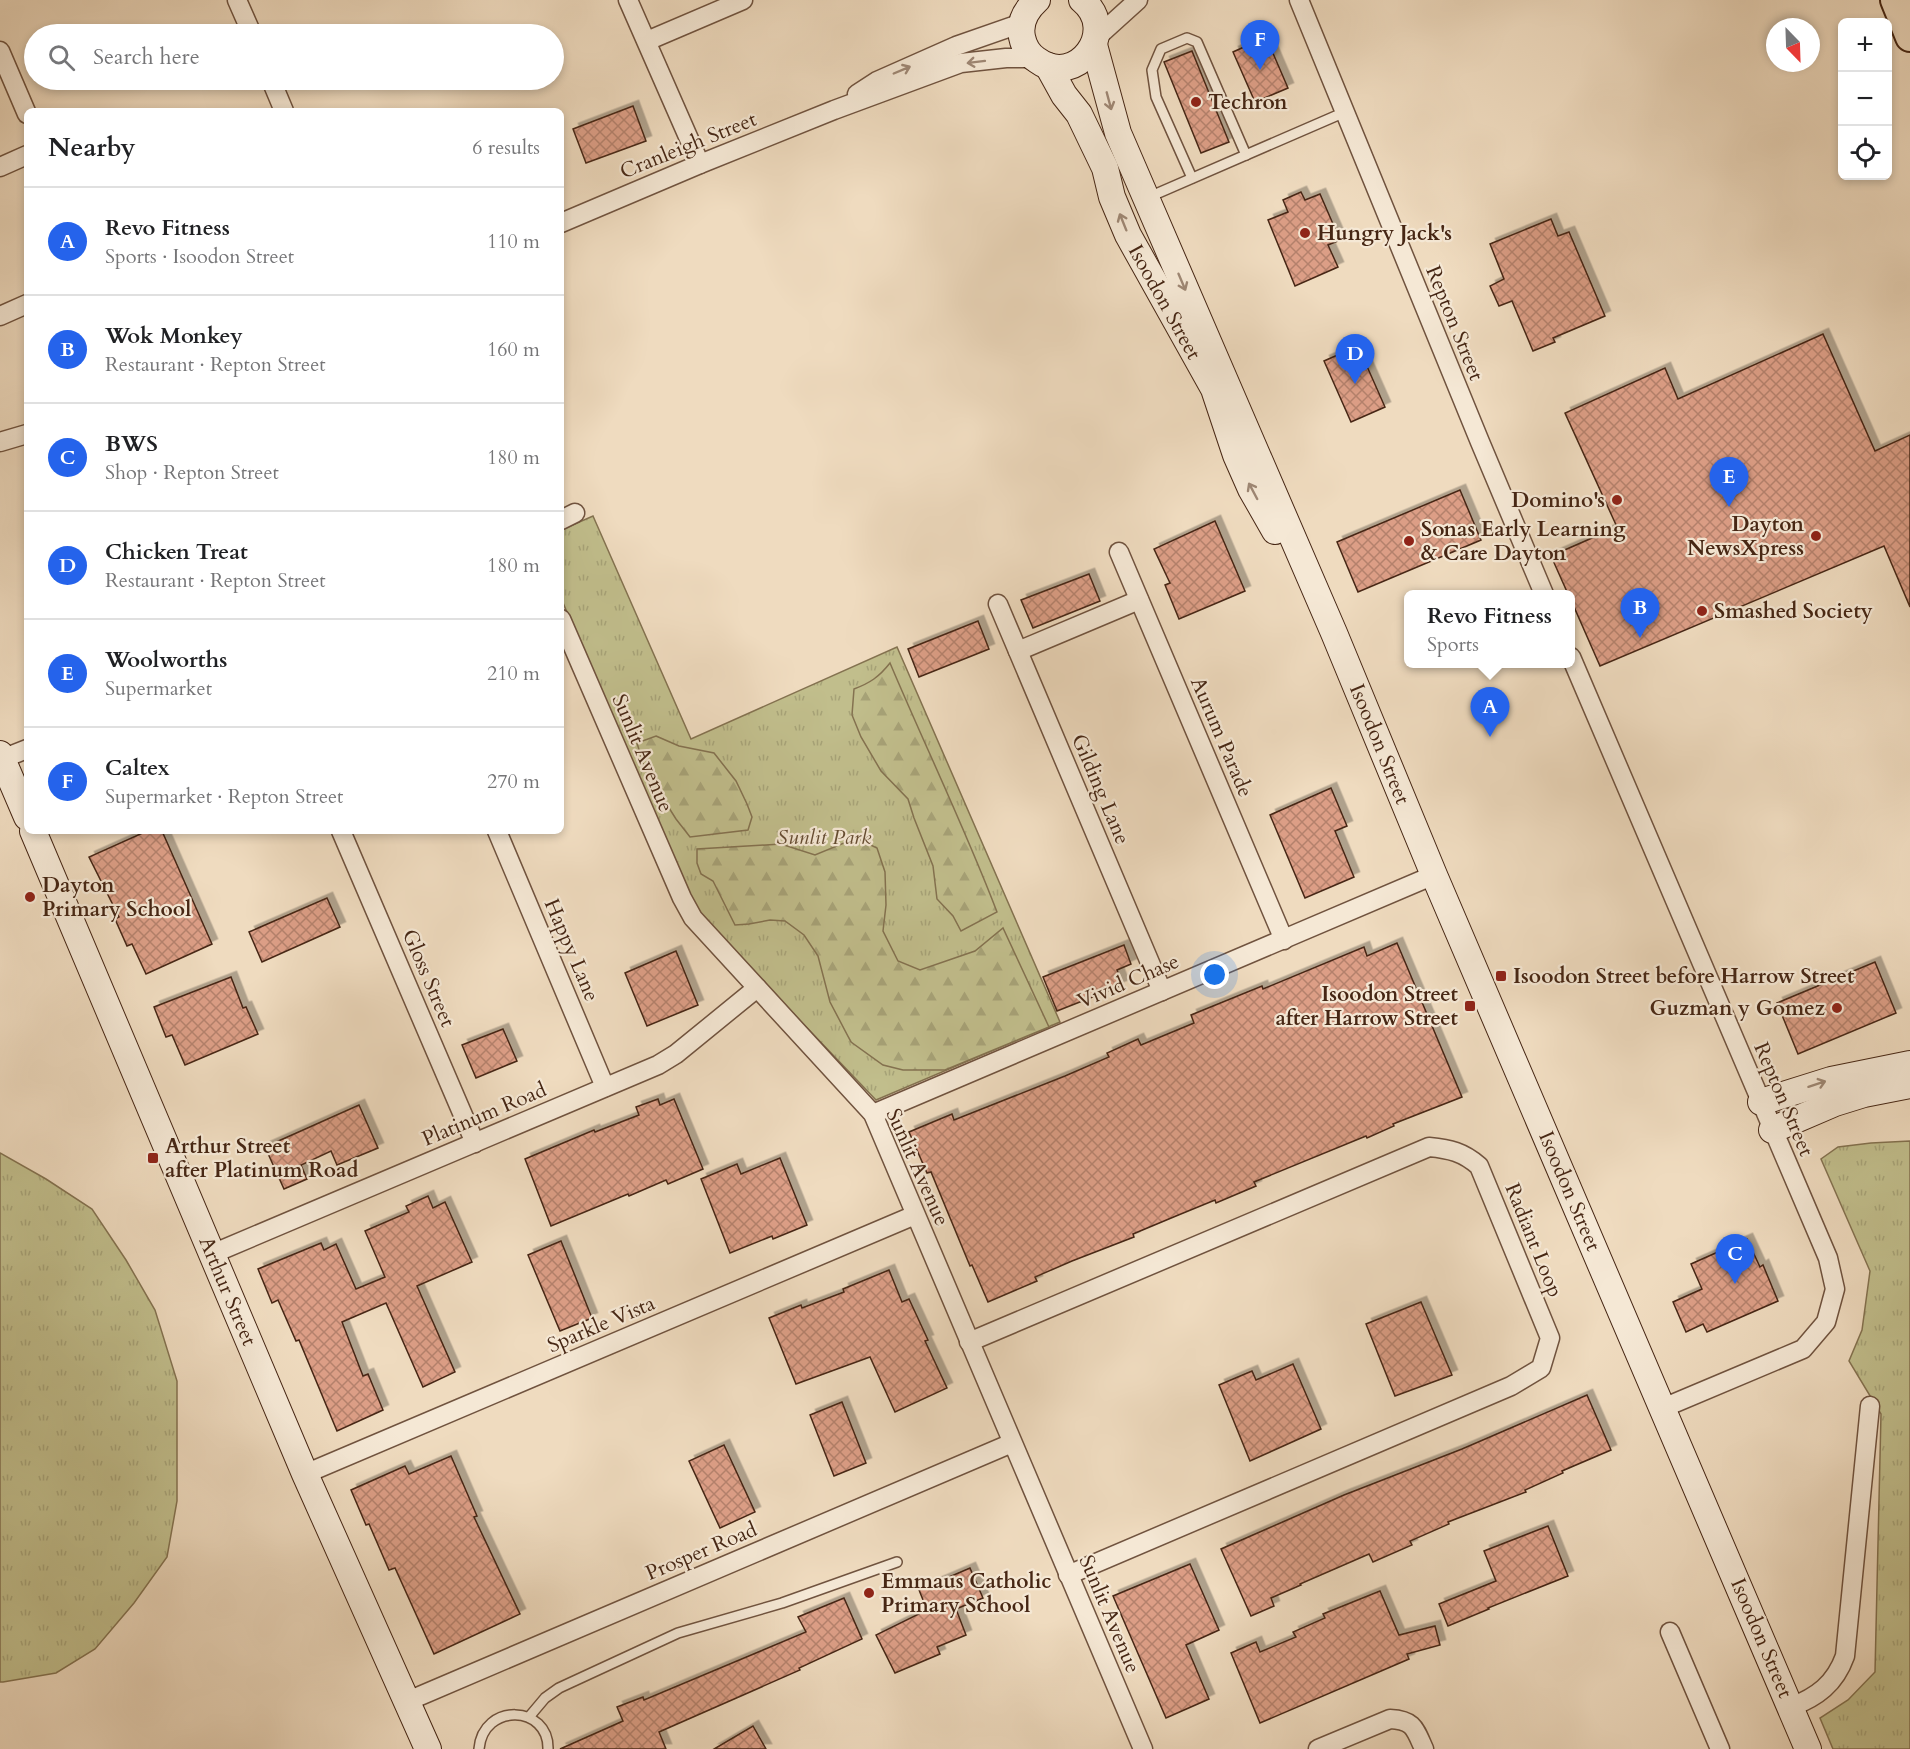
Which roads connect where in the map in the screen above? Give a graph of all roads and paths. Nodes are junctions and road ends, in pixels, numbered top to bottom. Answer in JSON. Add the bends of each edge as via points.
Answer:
{"nodes":[{"id":1,"x":237,"y":0,"type":"edge"},
{"id":2,"x":628,"y":0,"type":"edge"},
{"id":3,"x":743,"y":0,"type":"edge"},
{"id":4,"x":1082,"y":0,"type":"edge"},
{"id":5,"x":1138,"y":0,"type":"edge"},
{"id":6,"x":1299,"y":0,"type":"edge"},
{"id":7,"x":1895,"y":0,"type":"edge"},
{"id":8,"x":1027,"y":9,"type":"edge"},
{"id":9,"x":248,"y":24,"type":"edge"},
{"id":10,"x":1910,"y":37,"type":"edge"},
{"id":11,"x":647,"y":41,"type":"junction"},
{"id":12,"x":1095,"y":41,"type":"junction"},
{"id":13,"x":0,"y":51,"type":"edge"},
{"id":14,"x":1041,"y":62,"type":"junction"},
{"id":15,"x":275,"y":90,"type":"edge"},
{"id":16,"x":24,"y":108,"type":"edge"},
{"id":17,"x":283,"y":108,"type":"edge"},
{"id":18,"x":834,"y":110,"type":"junction"},
{"id":19,"x":1345,"y":112,"type":"junction"},
{"id":20,"x":1246,"y":155,"type":"junction"},
{"id":21,"x":24,"y":157,"type":"edge"},
{"id":22,"x":699,"y":164,"type":"junction"},
{"id":23,"x":0,"y":167,"type":"edge"},
{"id":24,"x":1192,"y":178,"type":"junction"},
{"id":25,"x":1146,"y":198,"type":"junction"},
{"id":26,"x":564,"y":222,"type":"edge"},
{"id":27,"x":24,"y":305,"type":"edge"},
{"id":28,"x":0,"y":316,"type":"edge"},
{"id":29,"x":24,"y":435,"type":"edge"},
{"id":30,"x":1,"y":442,"type":"edge"},
{"id":31,"x":1119,"y":552,"type":"dead end"},
{"id":32,"x":1542,"y":590,"type":"edge"},
{"id":33,"x":1139,"y":600,"type":"junction"},
{"id":34,"x":998,"y":604,"type":"dead end"},
{"id":35,"x":564,"y":626,"type":"edge"},
{"id":36,"x":1334,"y":633,"type":"junction"},
{"id":37,"x":1018,"y":651,"type":"junction"},
{"id":38,"x":1575,"y":666,"type":"edge"},
{"id":39,"x":24,"y":750,"type":"edge"},
{"id":40,"x":1,"y":757,"type":"edge"},
{"id":41,"x":24,"y":810,"type":"edge"},
{"id":42,"x":34,"y":834,"type":"edge"},
{"id":43,"x":342,"y":834,"type":"edge"},
{"id":44,"x":498,"y":834,"type":"edge"},
{"id":45,"x":1434,"y":876,"type":"junction"},
{"id":46,"x":1284,"y":940,"type":"junction"},
{"id":47,"x":757,"y":988,"type":"junction"},
{"id":48,"x":1162,"y":991,"type":"junction"},
{"id":49,"x":1910,"y":1064,"type":"edge"},
{"id":50,"x":1910,"y":1085,"type":"edge"},
{"id":51,"x":606,"y":1087,"type":"junction"},
{"id":52,"x":1761,"y":1102,"type":"junction"},
{"id":53,"x":873,"y":1114,"type":"junction"},
{"id":54,"x":1772,"y":1130,"type":"junction"},
{"id":55,"x":475,"y":1143,"type":"junction"},
{"id":56,"x":915,"y":1215,"type":"junction"},
{"id":57,"x":212,"y":1254,"type":"junction"},
{"id":58,"x":969,"y":1342,"type":"junction"},
{"id":59,"x":1870,"y":1406,"type":"dead end"},
{"id":60,"x":1663,"y":1408,"type":"junction"},
{"id":61,"x":1012,"y":1443,"type":"junction"},
{"id":62,"x":305,"y":1474,"type":"junction"},
{"id":63,"x":897,"y":1562,"type":"dead end"},
{"id":64,"x":1068,"y":1575,"type":"junction"},
{"id":65,"x":1670,"y":1632,"type":"dead end"},
{"id":66,"x":408,"y":1701,"type":"junction"},
{"id":67,"x":1791,"y":1707,"type":"junction"},
{"id":68,"x":529,"y":1717,"type":"junction"},
{"id":69,"x":428,"y":1749,"type":"edge"},
{"id":70,"x":479,"y":1749,"type":"edge"},
{"id":71,"x":548,"y":1749,"type":"edge"},
{"id":72,"x":1143,"y":1749,"type":"edge"},
{"id":73,"x":1318,"y":1749,"type":"edge"},
{"id":74,"x":1424,"y":1749,"type":"edge"},
{"id":75,"x":1720,"y":1749,"type":"edge"},
{"id":76,"x":1808,"y":1749,"type":"edge"}],
"edges":[{"from":1,"to":9,"type":"street"},
{"from":2,"to":11,"type":"street"},
{"from":3,"to":11,"type":"street"},
{"from":4,"to":12,"type":"street","name":"Isoodon Street","via":[[1096,22]]},
{"from":5,"to":12,"type":"street"},
{"from":6,"to":19,"type":"street","name":"Repton Street"},
{"from":7,"to":10,"type":"main road"},
{"from":8,"to":14,"type":"street","name":"Isoodon Street","via":[[1024,43]]},
{"from":18,"to":8,"type":"street","name":"Cranleigh Street","one_way":true,"via":[[877,81]]},
{"from":11,"to":22,"type":"street"},
{"from":12,"to":14,"type":"street","via":[[1084,58],[1071,66],[1063,68]]},
{"from":12,"to":25,"type":"street","name":"Isoodon Street","one_way":true,"via":[[1118,134]]},
{"from":13,"to":16,"type":"street"},
{"from":14,"to":18,"type":"street","name":"Cranleigh Street","one_way":true,"via":[[1006,58],[961,63]]},
{"from":36,"to":14,"type":"street","name":"Isoodon Street","one_way":true,"via":[[1251,489],[1214,389],[1128,235],[1105,168],[1079,114]]},
{"from":15,"to":17,"type":"street"},
{"from":18,"to":22,"type":"street","name":"Cranleigh Street"},
{"from":19,"to":20,"type":"lane"},
{"from":19,"to":32,"type":"street","name":"Repton Street"},
{"from":20,"to":24,"type":"lane"},
{"from":20,"to":24,"type":"lane","via":[[1197,42],[1187,38],[1161,49],[1152,70],[1156,97]]},
{"from":21,"to":23,"type":"street"},
{"from":22,"to":26,"type":"street","name":"Cranleigh Street"},
{"from":24,"to":25,"type":"lane"},
{"from":25,"to":36,"type":"street","name":"Isoodon Street","one_way":true},
{"from":27,"to":28,"type":"street"},
{"from":29,"to":30,"type":"street"},
{"from":31,"to":33,"type":"street","name":"Aurum Parade"},
{"from":33,"to":37,"type":"street"},
{"from":33,"to":46,"type":"street","name":"Aurum Parade"},
{"from":34,"to":37,"type":"street","name":"Gilding Lane"},
{"from":35,"to":47,"type":"street","name":"Sunlit Avenue","via":[[681,898],[693,918]]},
{"from":36,"to":45,"type":"street","name":"Isoodon Street"},
{"from":37,"to":48,"type":"street","name":"Gilding Lane"},
{"from":38,"to":52,"type":"street","name":"Repton Street"},
{"from":39,"to":40,"type":"street"},
{"from":40,"to":41,"type":"street"},
{"from":42,"to":57,"type":"street","name":"Arthur Street"},
{"from":43,"to":55,"type":"street","name":"Gloss Street"},
{"from":44,"to":51,"type":"street","name":"Happy Lane"},
{"from":45,"to":46,"type":"street","name":"Vivid Chase"},
{"from":45,"to":60,"type":"street","name":"Isoodon Street"},
{"from":46,"to":48,"type":"street","name":"Vivid Chase"},
{"from":47,"to":51,"type":"street","name":"Platinum Road","via":[[676,1054]]},
{"from":47,"to":53,"type":"street","name":"Sunlit Avenue"},
{"from":48,"to":53,"type":"street","name":"Vivid Chase"},
{"from":52,"to":49,"type":"street","one_way":true,"via":[[1831,1080]]},
{"from":50,"to":54,"type":"street","via":[[1835,1103]]},
{"from":51,"to":55,"type":"street","name":"Platinum Road"},
{"from":52,"to":54,"type":"street","name":"Repton Street"},
{"from":53,"to":56,"type":"street","name":"Sunlit Avenue"},
{"from":54,"to":60,"type":"street","name":"Repton Street","via":[[1828,1258],[1835,1289],[1826,1322],[1803,1349]]},
{"from":55,"to":57,"type":"street","name":"Platinum Road"},
{"from":56,"to":58,"type":"street","name":"Sunlit Avenue"},
{"from":56,"to":62,"type":"street","name":"Sparkle Vista"},
{"from":57,"to":62,"type":"street","name":"Arthur Street"},
{"from":58,"to":61,"type":"street","name":"Sunlit Avenue"},
{"from":58,"to":64,"type":"street","name":"Radiant Loop","via":[[1429,1147],[1450,1149],[1468,1156],[1479,1166],[1550,1338],[1540,1368],[1511,1386]]},
{"from":59,"to":67,"type":"street","via":[[1845,1656],[1825,1689]]},
{"from":60,"to":67,"type":"street","name":"Isoodon Street"},
{"from":61,"to":64,"type":"street","name":"Sunlit Avenue"},
{"from":61,"to":66,"type":"street","name":"Prosper Road"},
{"from":62,"to":66,"type":"street","name":"Arthur Street"},
{"from":63,"to":68,"type":"lane","via":[[782,1603],[678,1634],[559,1688]]},
{"from":64,"to":72,"type":"street","name":"Sunlit Avenue"},
{"from":65,"to":75,"type":"street"},
{"from":66,"to":69,"type":"street","name":"Arthur Street"},
{"from":67,"to":76,"type":"street","name":"Isoodon Street"},
{"from":68,"to":70,"type":"lane","via":[[506,1714],[496,1719],[481,1736]]},
{"from":68,"to":71,"type":"lane","via":[[545,1734]]},
{"from":73,"to":74,"type":"street","via":[[1390,1719],[1410,1723]]}]}
